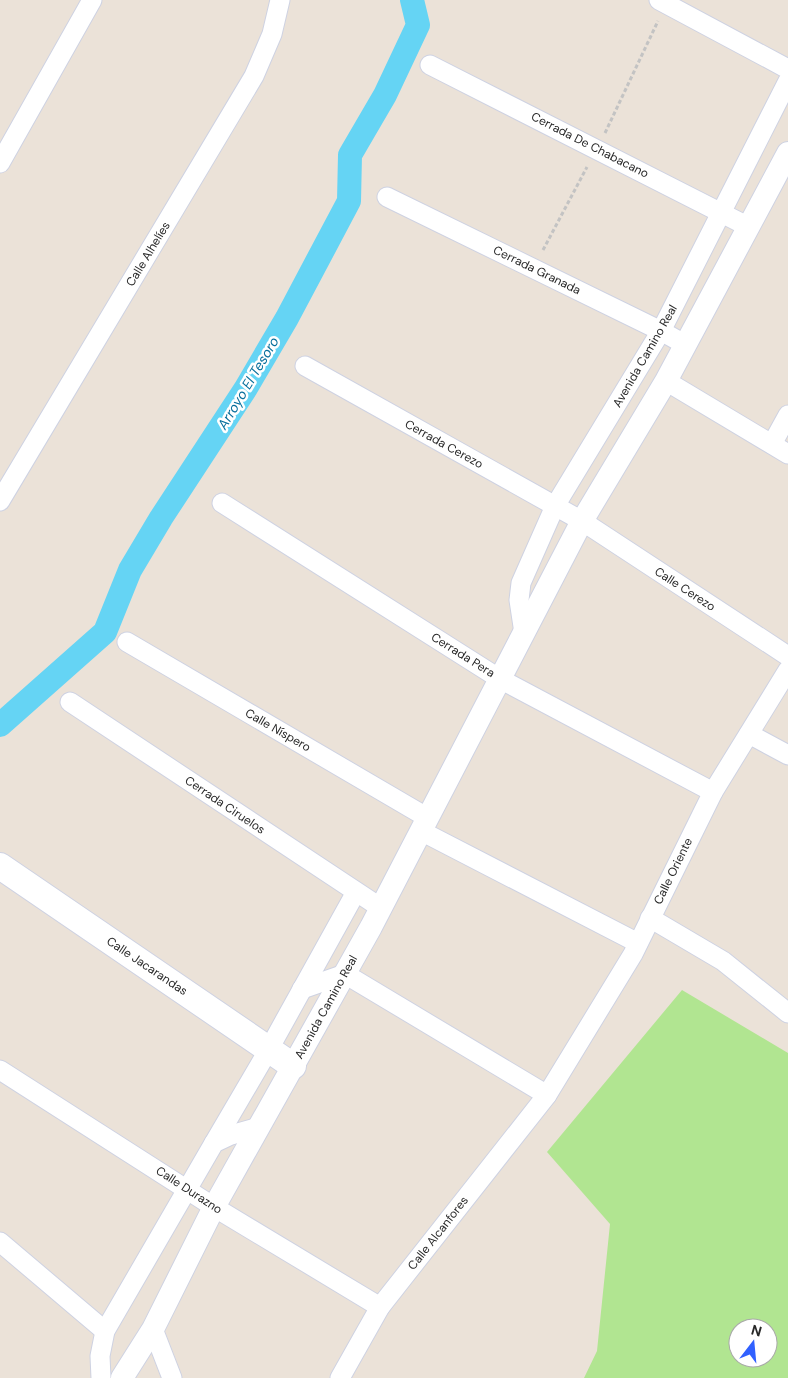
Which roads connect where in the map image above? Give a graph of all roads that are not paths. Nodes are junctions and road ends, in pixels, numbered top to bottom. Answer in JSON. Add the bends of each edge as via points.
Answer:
{"nodes":[{"id":1,"x":92,"y":0,"type":"edge"},
{"id":2,"x":280,"y":0,"type":"edge"},
{"id":3,"x":664,"y":1,"type":"edge"},
{"id":4,"x":430,"y":65,"type":"dead end"},
{"id":5,"x":788,"y":68,"type":"edge"},
{"id":6,"x":788,"y":81,"type":"edge"},
{"id":7,"x":788,"y":153,"type":"edge"},
{"id":8,"x":0,"y":163,"type":"edge"},
{"id":9,"x":387,"y":197,"type":"dead end"},
{"id":10,"x":722,"y":213,"type":"junction"},
{"id":11,"x":749,"y":227,"type":"junction"},
{"id":12,"x":661,"y":331,"type":"junction"},
{"id":13,"x":686,"y":345,"type":"junction"},
{"id":14,"x":305,"y":366,"type":"dead end"},
{"id":15,"x":666,"y":381,"type":"junction"},
{"id":16,"x":788,"y":415,"type":"edge"},
{"id":17,"x":772,"y":444,"type":"junction"},
{"id":18,"x":788,"y":454,"type":"edge"},
{"id":19,"x":0,"y":501,"type":"edge"},
{"id":20,"x":222,"y":503,"type":"dead end"},
{"id":21,"x":555,"y":506,"type":"junction"},
{"id":22,"x":582,"y":522,"type":"junction"},
{"id":23,"x":524,"y":633,"type":"junction"},
{"id":24,"x":127,"y":642,"type":"dead end"},
{"id":25,"x":788,"y":656,"type":"edge"},
{"id":26,"x":788,"y":670,"type":"edge"},
{"id":27,"x":500,"y":679,"type":"junction"},
{"id":28,"x":70,"y":702,"type":"dead end"},
{"id":29,"x":749,"y":734,"type":"junction"},
{"id":30,"x":788,"y":755,"type":"edge"},
{"id":31,"x":713,"y":792,"type":"junction"},
{"id":32,"x":425,"y":824,"type":"junction"},
{"id":33,"x":0,"y":866,"type":"edge"},
{"id":34,"x":356,"y":892,"type":"junction"},
{"id":35,"x":381,"y":908,"type":"junction"},
{"id":36,"x":650,"y":918,"type":"junction"},
{"id":37,"x":638,"y":943,"type":"junction"},
{"id":38,"x":345,"y":974,"type":"junction"},
{"id":39,"x":302,"y":989,"type":"junction"},
{"id":40,"x":788,"y":1013,"type":"edge"},
{"id":41,"x":269,"y":1049,"type":"junction"},
{"id":42,"x":293,"y":1066,"type":"junction"},
{"id":43,"x":0,"y":1070,"type":"edge"},
{"id":44,"x":560,"y":1073,"type":"joint"},
{"id":45,"x":547,"y":1095,"type":"junction"},
{"id":46,"x":260,"y":1127,"type":"junction"},
{"id":47,"x":214,"y":1143,"type":"junction"},
{"id":48,"x":186,"y":1189,"type":"junction"},
{"id":49,"x":214,"y":1207,"type":"junction"},
{"id":50,"x":0,"y":1242,"type":"edge"},
{"id":51,"x":380,"y":1307,"type":"junction"},
{"id":52,"x":153,"y":1329,"type":"junction"},
{"id":53,"x":104,"y":1331,"type":"junction"},
{"id":54,"x":102,"y":1378,"type":"edge"},
{"id":55,"x":122,"y":1378,"type":"edge"},
{"id":56,"x":172,"y":1378,"type":"edge"},
{"id":57,"x":340,"y":1378,"type":"edge"}],
"edges":[{"from":1,"to":8,"type":"street"},
{"from":2,"to":19,"type":"street","name":"Calle Alhelíes","via":[[272,34],[254,76]]},
{"from":3,"to":5,"type":"street"},
{"from":4,"to":10,"type":"street","name":"Cerrada De Chabacano"},
{"from":6,"to":10,"type":"street","name":"Avenida Camino Real"},
{"from":7,"to":11,"type":"street","name":"Avenida Camino Real"},
{"from":9,"to":12,"type":"street","name":"Cerrada Granada"},
{"from":10,"to":11,"type":"street","name":"Cerrada De Chabacano"},
{"from":10,"to":12,"type":"street","name":"Avenida Camino Real"},
{"from":11,"to":13,"type":"street","name":"Avenida Camino Real"},
{"from":12,"to":13,"type":"street","name":"Cerrada Granada"},
{"from":12,"to":21,"type":"street","name":"Avenida Camino Real"},
{"from":13,"to":15,"type":"street","name":"Avenida Camino Real"},
{"from":14,"to":21,"type":"street","name":"Cerrada Cerezo"},
{"from":15,"to":17,"type":"street"},
{"from":15,"to":22,"type":"street","name":"Avenida Camino Real"},
{"from":16,"to":17,"type":"street"},
{"from":17,"to":18,"type":"street"},
{"from":20,"to":27,"type":"street","name":"Cerrada Pera"},
{"from":21,"to":22,"type":"street","name":"Cerrada Cerezo"},
{"from":21,"to":23,"type":"street","name":"Avenida Camino Real","via":[[521,584],[519,600]]},
{"from":22,"to":23,"type":"street","name":"Avenida Camino Real"},
{"from":22,"to":25,"type":"street","name":"Calle Cerezo"},
{"from":23,"to":27,"type":"street","name":"Avenida Camino Real"},
{"from":24,"to":32,"type":"street","name":"Calle Níspero"},
{"from":26,"to":29,"type":"street","name":"Calle Oriente"},
{"from":27,"to":31,"type":"street","name":"Cerrada Pera"},
{"from":27,"to":32,"type":"street","name":"Avenida Camino Real"},
{"from":28,"to":34,"type":"street","name":"Cerrada Ciruelos"},
{"from":29,"to":30,"type":"street"},
{"from":29,"to":31,"type":"street","name":"Calle Oriente"},
{"from":31,"to":36,"type":"street","name":"Calle Oriente"},
{"from":32,"to":35,"type":"street","name":"Avenida Camino Real"},
{"from":32,"to":37,"type":"street","name":"Calle Níspero"},
{"from":33,"to":41,"type":"main road","name":"Calle Jacarandas"},
{"from":34,"to":35,"type":"street","name":"Cerrada Ciruelos"},
{"from":34,"to":39,"type":"street"},
{"from":35,"to":38,"type":"street","name":"Avenida Camino Real"},
{"from":36,"to":37,"type":"street","name":"Calle Oriente"},
{"from":36,"to":40,"type":"street","via":[[723,962]]},
{"from":37,"to":44,"type":"street","name":"Calle Oriente"},
{"from":38,"to":39,"type":"street"},
{"from":38,"to":42,"type":"street","name":"Avenida Camino Real"},
{"from":38,"to":45,"type":"street"},
{"from":39,"to":41,"type":"street"},
{"from":41,"to":42,"type":"main road","name":"Calle Jacarandas"},
{"from":41,"to":47,"type":"street"},
{"from":42,"to":46,"type":"street","name":"Avenida Camino Real"},
{"from":43,"to":48,"type":"street","name":"Calle Durazno"},
{"from":44,"to":45,"type":"street","name":"Calle Alcanfores"},
{"from":45,"to":51,"type":"street","name":"Calle Alcanfores"},
{"from":46,"to":47,"type":"street"},
{"from":46,"to":49,"type":"street","name":"Avenida Camino Real"},
{"from":47,"to":48,"type":"street"},
{"from":48,"to":49,"type":"street","name":"Calle Durazno"},
{"from":48,"to":53,"type":"street"},
{"from":49,"to":51,"type":"street","name":"Calle Durazno"},
{"from":49,"to":52,"type":"street","name":"Avenida Camino Real"},
{"from":50,"to":53,"type":"street"},
{"from":51,"to":57,"type":"street","name":"Calle Alcanfores"},
{"from":52,"to":55,"type":"street","name":"Avenida Camino Real"},
{"from":52,"to":56,"type":"street"},
{"from":53,"to":54,"type":"street","via":[[100,1356]]}]}
